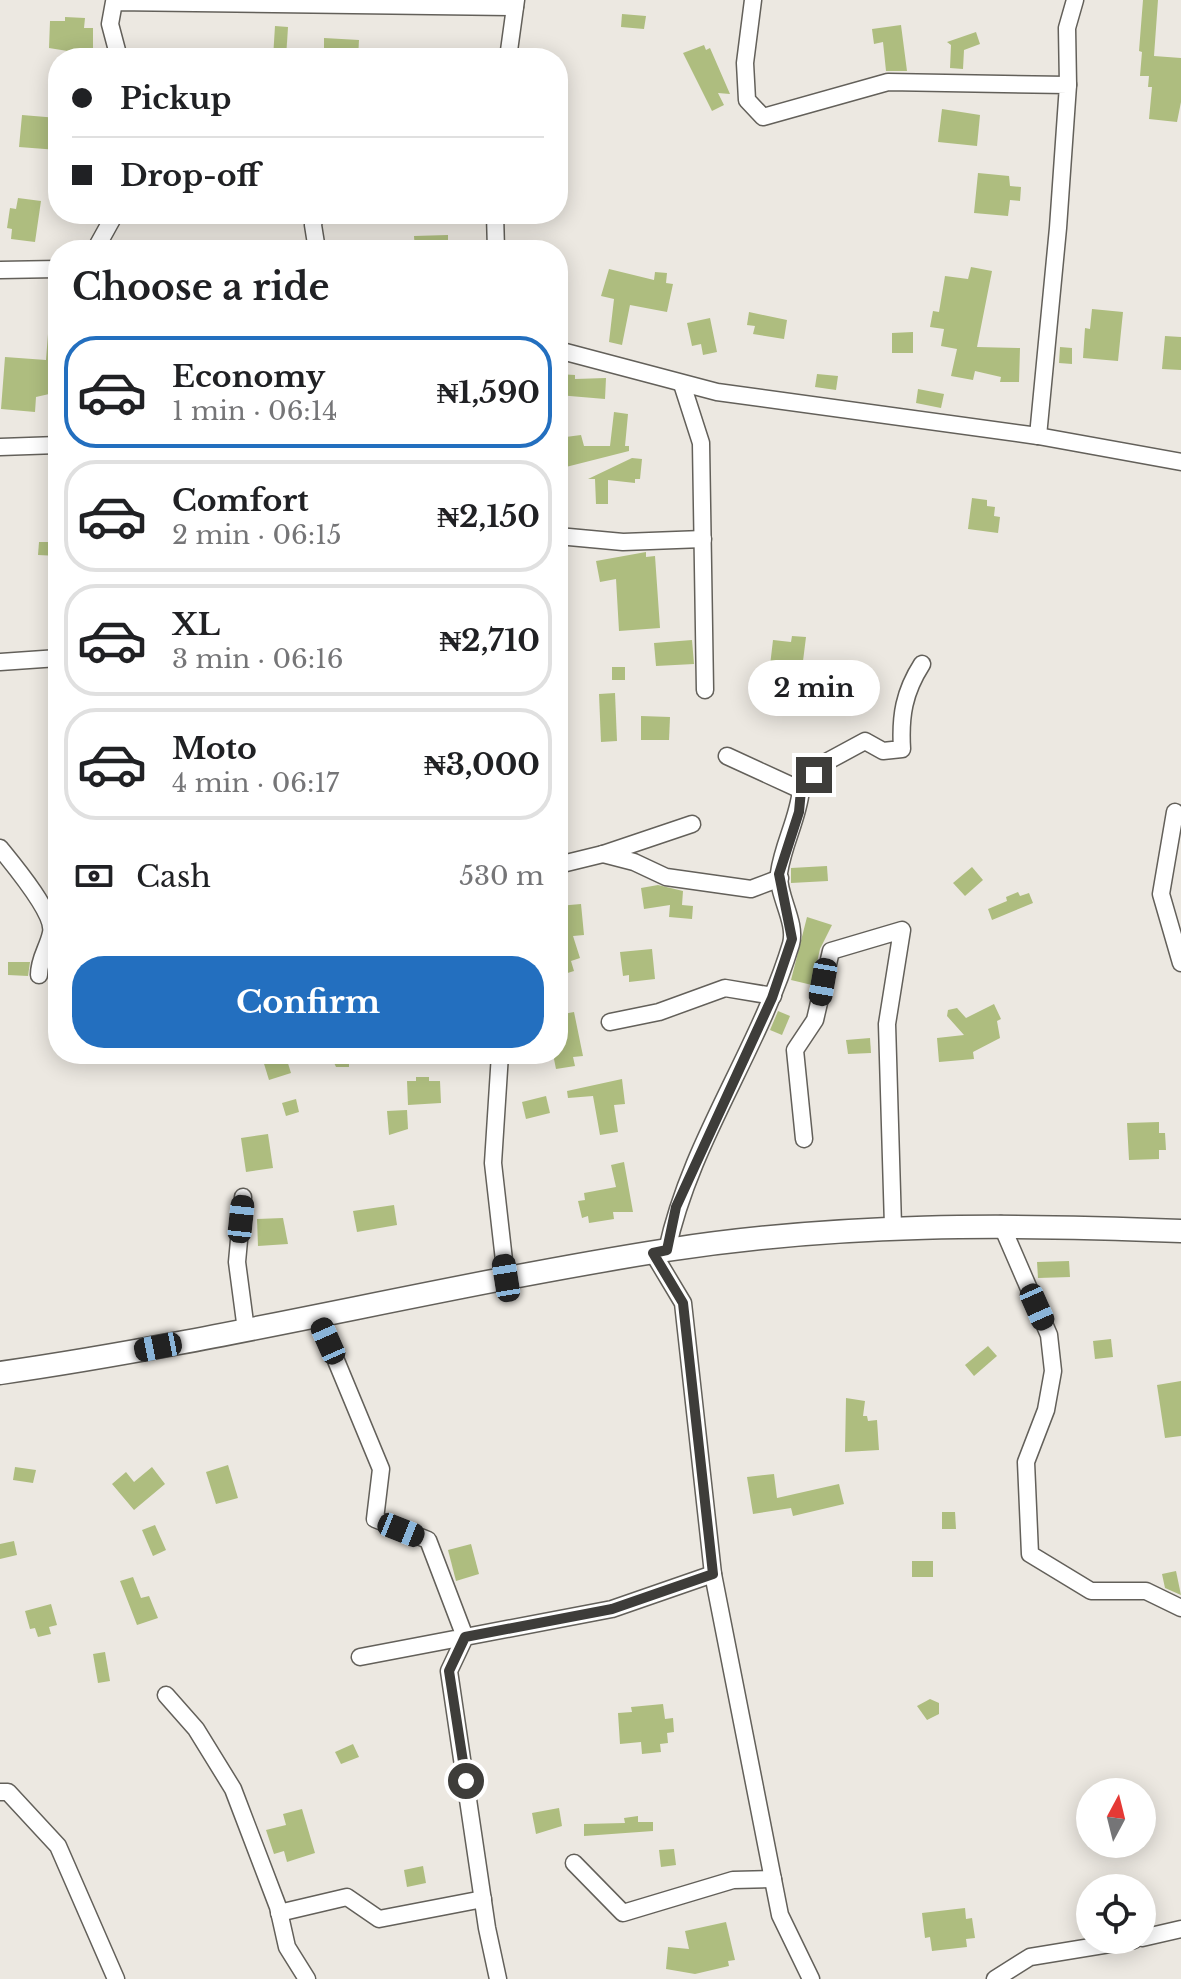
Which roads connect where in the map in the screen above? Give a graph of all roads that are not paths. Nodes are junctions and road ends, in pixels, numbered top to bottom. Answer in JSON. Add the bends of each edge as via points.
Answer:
{"nodes":[{"id":1,"x":753,"y":0,"type":"edge"},
{"id":2,"x":1075,"y":0,"type":"edge"},
{"id":3,"x":515,"y":3,"type":"edge"},
{"id":4,"x":116,"y":48,"type":"edge"},
{"id":5,"x":509,"y":48,"type":"edge"},
{"id":6,"x":1068,"y":85,"type":"junction"},
{"id":7,"x":48,"y":269,"type":"edge"},
{"id":8,"x":0,"y":270,"type":"edge"},
{"id":9,"x":568,"y":352,"type":"edge"},
{"id":10,"x":682,"y":384,"type":"junction"},
{"id":11,"x":1038,"y":436,"type":"junction"},
{"id":12,"x":48,"y":445,"type":"edge"},
{"id":13,"x":0,"y":447,"type":"edge"},
{"id":14,"x":1181,"y":462,"type":"edge"},
{"id":15,"x":568,"y":537,"type":"edge"},
{"id":16,"x":703,"y":539,"type":"junction"},
{"id":17,"x":48,"y":659,"type":"edge"},
{"id":18,"x":0,"y":662,"type":"edge"},
{"id":19,"x":922,"y":664,"type":"dead end"},
{"id":20,"x":705,"y":690,"type":"dead end"},
{"id":21,"x":727,"y":756,"type":"dead end"},
{"id":22,"x":801,"y":790,"type":"junction"},
{"id":23,"x":1175,"y":812,"type":"dead end"},
{"id":24,"x":692,"y":824,"type":"dead end"},
{"id":25,"x":0,"y":848,"type":"edge"},
{"id":26,"x":603,"y":854,"type":"junction"},
{"id":27,"x":568,"y":863,"type":"edge"},
{"id":28,"x":780,"y":878,"type":"junction"},
{"id":29,"x":48,"y":912,"type":"edge"},
{"id":30,"x":48,"y":939,"type":"edge"},
{"id":31,"x":1181,"y":963,"type":"edge"},
{"id":32,"x":39,"y":975,"type":"dead end"},
{"id":33,"x":773,"y":996,"type":"junction"},
{"id":34,"x":610,"y":1022,"type":"dead end"},
{"id":35,"x":499,"y":1064,"type":"edge"},
{"id":36,"x":804,"y":1139,"type":"dead end"},
{"id":37,"x":243,"y":1197,"type":"dead end"},
{"id":38,"x":1001,"y":1224,"type":"junction"},
{"id":39,"x":893,"y":1226,"type":"junction"},
{"id":40,"x":1181,"y":1231,"type":"edge"},
{"id":41,"x":660,"y":1251,"type":"junction"},
{"id":42,"x":506,"y":1278,"type":"junction"},
{"id":43,"x":318,"y":1317,"type":"junction"},
{"id":44,"x":246,"y":1330,"type":"junction"},
{"id":45,"x":0,"y":1373,"type":"edge"},
{"id":46,"x":713,"y":1574,"type":"junction"},
{"id":47,"x":1181,"y":1608,"type":"edge"},
{"id":48,"x":465,"y":1637,"type":"junction"},
{"id":49,"x":360,"y":1657,"type":"dead end"},
{"id":50,"x":166,"y":1695,"type":"dead end"},
{"id":51,"x":0,"y":1792,"type":"edge"},
{"id":52,"x":574,"y":1863,"type":"dead end"},
{"id":53,"x":773,"y":1879,"type":"junction"},
{"id":54,"x":483,"y":1899,"type":"junction"},
{"id":55,"x":279,"y":1913,"type":"junction"},
{"id":56,"x":1181,"y":1929,"type":"edge"},
{"id":57,"x":1156,"y":1935,"type":"edge"},
{"id":58,"x":1076,"y":1949,"type":"edge"},
{"id":59,"x":116,"y":1979,"type":"edge"},
{"id":60,"x":307,"y":1979,"type":"edge"},
{"id":61,"x":498,"y":1979,"type":"edge"},
{"id":62,"x":811,"y":1979,"type":"edge"},
{"id":63,"x":995,"y":1979,"type":"edge"}],
"edges":[{"from":1,"to":6,"type":"street","via":[[745,63],[747,100],[763,117],[888,82]]},
{"from":2,"to":6,"type":"street","via":[[1067,28]]},
{"from":3,"to":4,"type":"street","via":[[114,2],[110,24]]},
{"from":3,"to":5,"type":"street"},
{"from":6,"to":11,"type":"street"},
{"from":7,"to":8,"type":"street"},
{"from":9,"to":10,"type":"street"},
{"from":10,"to":11,"type":"street"},
{"from":10,"to":16,"type":"street","via":[[701,443]]},
{"from":11,"to":14,"type":"street"},
{"from":12,"to":13,"type":"street"},
{"from":15,"to":16,"type":"street","via":[[623,542]]},
{"from":16,"to":20,"type":"street"},
{"from":17,"to":18,"type":"street"},
{"from":19,"to":22,"type":"street","via":[[906,690],[902,749],[883,751],[865,741],[828,761]]},
{"from":21,"to":22,"type":"street"},
{"from":22,"to":28,"type":"street"},
{"from":23,"to":31,"type":"street","via":[[1161,894]]},
{"from":24,"to":26,"type":"street"},
{"from":25,"to":29,"type":"street"},
{"from":26,"to":27,"type":"street"},
{"from":26,"to":28,"type":"street","via":[[666,877],[751,889]]},
{"from":28,"to":33,"type":"street","via":[[792,939]]},
{"from":30,"to":32,"type":"street"},
{"from":33,"to":34,"type":"street","via":[[725,988],[659,1012]]},
{"from":33,"to":41,"type":"street"},
{"from":35,"to":42,"type":"street","via":[[493,1163]]},
{"from":36,"to":39,"type":"street","via":[[795,1050],[815,1020],[831,951],[902,930],[887,1024]]},
{"from":37,"to":44,"type":"street","via":[[237,1262]]},
{"from":38,"to":39,"type":"street"},
{"from":38,"to":40,"type":"street"},
{"from":38,"to":47,"type":"street","via":[[1049,1335],[1053,1371],[1046,1410],[1026,1462],[1030,1554],[1091,1591],[1146,1591]]},
{"from":39,"to":41,"type":"street"},
{"from":41,"to":42,"type":"street"},
{"from":41,"to":46,"type":"street","via":[[683,1303]]},
{"from":42,"to":43,"type":"street"},
{"from":43,"to":44,"type":"street"},
{"from":43,"to":48,"type":"street","via":[[381,1469],[375,1519],[428,1540]]},
{"from":44,"to":45,"type":"street"},
{"from":46,"to":48,"type":"street","via":[[612,1609]]},
{"from":46,"to":53,"type":"street"},
{"from":48,"to":49,"type":"street"},
{"from":48,"to":54,"type":"street","via":[[449,1671]]},
{"from":50,"to":55,"type":"street","via":[[196,1729],[233,1789]]},
{"from":51,"to":59,"type":"street","via":[[8,1792],[58,1846]]},
{"from":52,"to":53,"type":"street","via":[[623,1913],[733,1880]]},
{"from":53,"to":62,"type":"street","via":[[780,1915]]},
{"from":54,"to":55,"type":"street","via":[[379,1919],[347,1897]]},
{"from":54,"to":61,"type":"street"},
{"from":55,"to":60,"type":"street","via":[[287,1947]]},
{"from":56,"to":57,"type":"street"},
{"from":58,"to":63,"type":"street","via":[[1030,1957]]}]}
